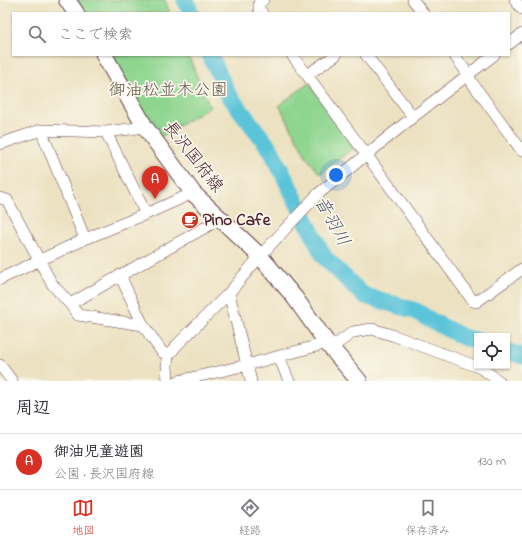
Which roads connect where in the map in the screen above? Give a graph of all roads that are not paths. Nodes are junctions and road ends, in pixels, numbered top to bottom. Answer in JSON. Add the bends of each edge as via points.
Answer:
{"nodes":[{"id":1,"x":67,"y":0,"type":"edge"},
{"id":2,"x":263,"y":0,"type":"edge"},
{"id":3,"x":413,"y":0,"type":"edge"},
{"id":4,"x":515,"y":0,"type":"edge"},
{"id":5,"x":522,"y":9,"type":"edge"},
{"id":6,"x":75,"y":12,"type":"edge"},
{"id":7,"x":261,"y":12,"type":"edge"},
{"id":8,"x":422,"y":12,"type":"edge"},
{"id":9,"x":522,"y":34,"type":"edge"},
{"id":10,"x":510,"y":43,"type":"edge"},
{"id":11,"x":105,"y":56,"type":"edge"},
{"id":12,"x":293,"y":56,"type":"edge"},
{"id":13,"x":335,"y":56,"type":"edge"},
{"id":14,"x":367,"y":56,"type":"edge"},
{"id":15,"x":455,"y":56,"type":"edge"},
{"id":16,"x":493,"y":56,"type":"edge"},
{"id":17,"x":307,"y":75,"type":"junction"},
{"id":18,"x":468,"y":75,"type":"junction"},
{"id":19,"x":414,"y":117,"type":"junction"},
{"id":20,"x":145,"y":127,"type":"junction"},
{"id":21,"x":42,"y":130,"type":"junction"},
{"id":22,"x":106,"y":132,"type":"junction"},
{"id":23,"x":0,"y":144,"type":"edge"},
{"id":24,"x":522,"y":151,"type":"edge"},
{"id":25,"x":366,"y":154,"type":"junction"},
{"id":26,"x":193,"y":193,"type":"junction"},
{"id":27,"x":0,"y":198,"type":"edge"},
{"id":28,"x":146,"y":214,"type":"junction"},
{"id":29,"x":220,"y":219,"type":"junction"},
{"id":30,"x":85,"y":239,"type":"junction"},
{"id":31,"x":260,"y":256,"type":"junction"},
{"id":32,"x":39,"y":261,"type":"junction"},
{"id":33,"x":522,"y":269,"type":"edge"},
{"id":34,"x":120,"y":275,"type":"junction"},
{"id":35,"x":0,"y":279,"type":"edge"},
{"id":36,"x":229,"y":293,"type":"junction"},
{"id":37,"x":70,"y":304,"type":"junction"},
{"id":38,"x":143,"y":325,"type":"junction"},
{"id":39,"x":327,"y":343,"type":"junction"},
{"id":40,"x":168,"y":356,"type":"junction"},
{"id":41,"x":279,"y":357,"type":"junction"},
{"id":42,"x":0,"y":365,"type":"edge"},
{"id":43,"x":247,"y":366,"type":"junction"},
{"id":44,"x":12,"y":381,"type":"edge"},
{"id":45,"x":168,"y":381,"type":"edge"},
{"id":46,"x":178,"y":381,"type":"edge"},
{"id":47,"x":251,"y":381,"type":"edge"},
{"id":48,"x":288,"y":381,"type":"edge"},
{"id":49,"x":359,"y":381,"type":"edge"},
{"id":50,"x":499,"y":381,"type":"edge"}],
"edges":[{"from":1,"to":6,"type":"main road"},
{"from":2,"to":7,"type":"street","via":[[259,3]]},
{"from":3,"to":8,"type":"street"},
{"from":4,"to":5,"type":"street"},
{"from":9,"to":10,"type":"street"},
{"from":11,"to":20,"type":"main road","name":"長沢国府線"},
{"from":12,"to":17,"type":"street"},
{"from":13,"to":17,"type":"street"},
{"from":14,"to":19,"type":"street"},
{"from":15,"to":18,"type":"street"},
{"from":16,"to":18,"type":"street"},
{"from":17,"to":25,"type":"street"},
{"from":18,"to":19,"type":"street"},
{"from":18,"to":24,"type":"street"},
{"from":19,"to":25,"type":"street"},
{"from":20,"to":22,"type":"street"},
{"from":20,"to":26,"type":"main road","name":"長沢国府線"},
{"from":21,"to":22,"type":"street"},
{"from":21,"to":23,"type":"street"},
{"from":21,"to":30,"type":"street"},
{"from":22,"to":28,"type":"street"},
{"from":25,"to":31,"type":"street","via":[[318,194]]},
{"from":25,"to":33,"type":"street","via":[[473,301],[476,302]]},
{"from":26,"to":28,"type":"street"},
{"from":26,"to":29,"type":"main road","name":"長沢国府線"},
{"from":27,"to":32,"type":"street","via":[[7,200]]},
{"from":28,"to":30,"type":"street"},
{"from":29,"to":31,"type":"main road","name":"長沢国府線"},
{"from":29,"to":34,"type":"street"},
{"from":30,"to":32,"type":"street"},
{"from":31,"to":36,"type":"street"},
{"from":31,"to":39,"type":"main road","name":"長沢国府線","via":[[295,298]]},
{"from":32,"to":35,"type":"street"},
{"from":32,"to":37,"type":"street","via":[[52,284]]},
{"from":34,"to":37,"type":"street"},
{"from":34,"to":38,"type":"street"},
{"from":36,"to":40,"type":"street"},
{"from":36,"to":43,"type":"street"},
{"from":37,"to":38,"type":"street","via":[[78,315]]},
{"from":38,"to":40,"type":"street","via":[[162,352]]},
{"from":39,"to":41,"type":"street"},
{"from":39,"to":49,"type":"main road","name":"長沢国府線"},
{"from":39,"to":50,"type":"street","via":[[338,343],[353,332],[372,329],[481,368]]},
{"from":40,"to":45,"type":"street"},
{"from":41,"to":43,"type":"street"},
{"from":41,"to":48,"type":"street"},
{"from":42,"to":44,"type":"street"},
{"from":43,"to":46,"type":"street"},
{"from":43,"to":47,"type":"street"}]}
